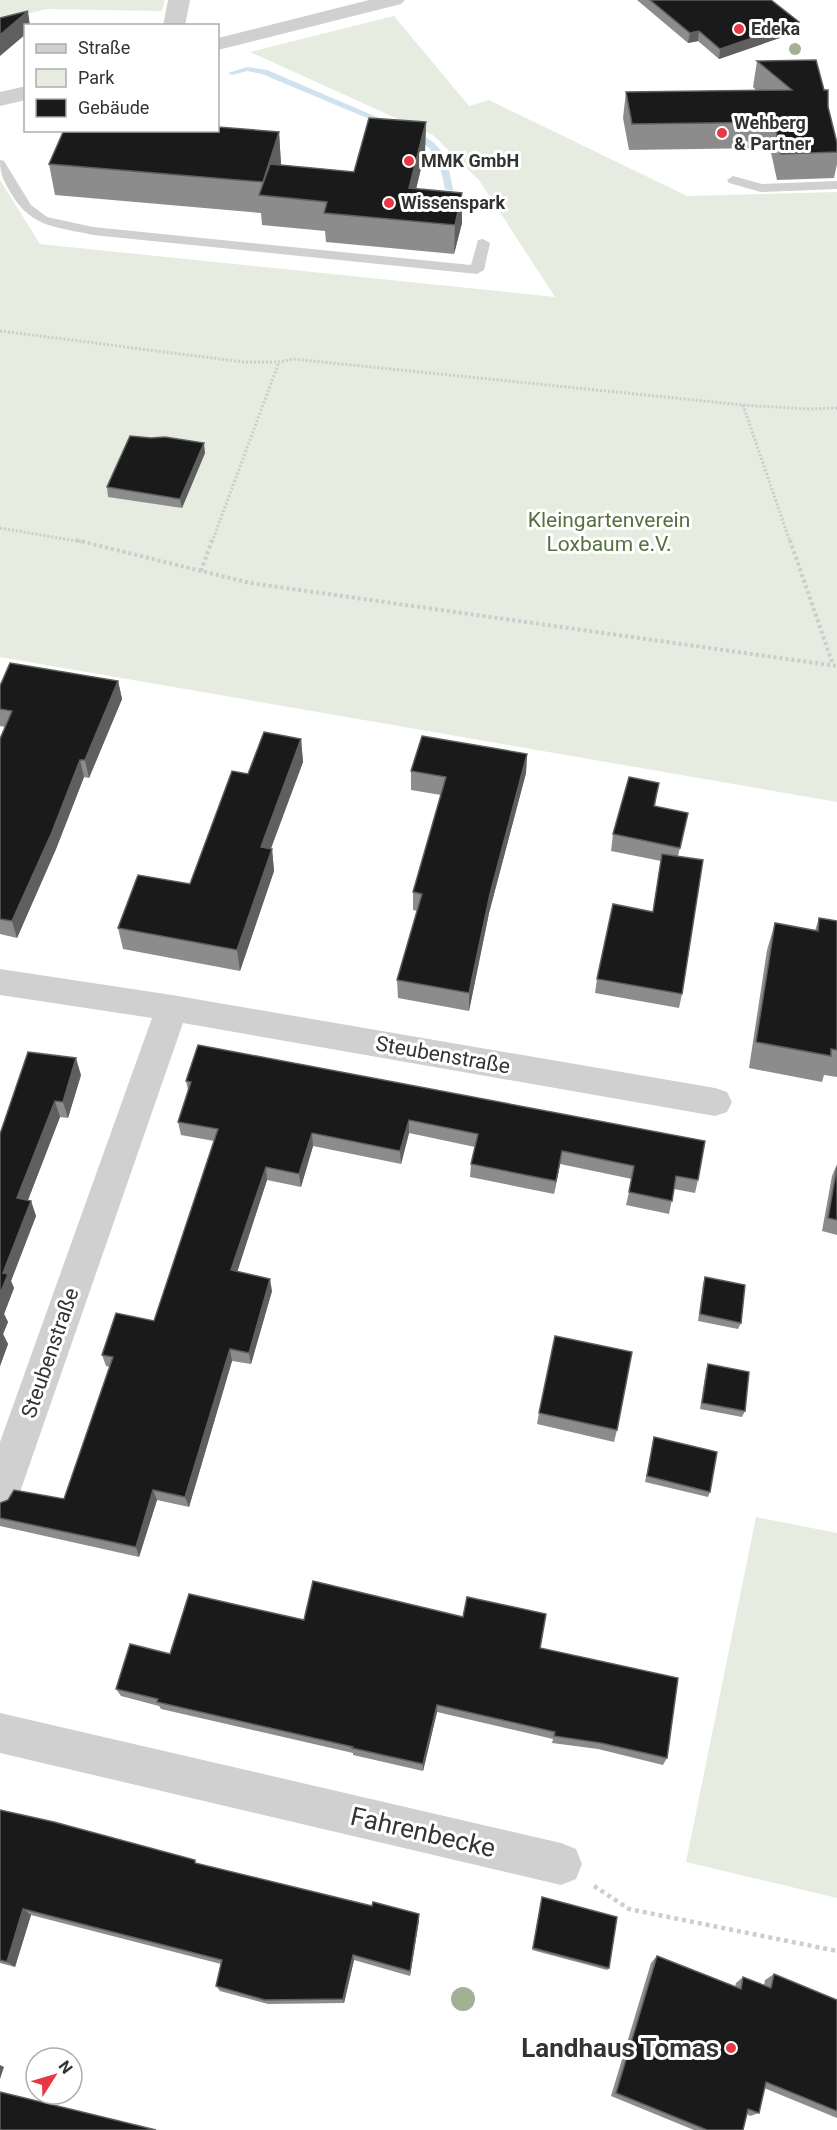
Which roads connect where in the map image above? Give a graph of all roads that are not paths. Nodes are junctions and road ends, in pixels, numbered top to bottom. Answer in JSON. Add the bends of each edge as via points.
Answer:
{"nodes":[{"id":1,"x":179,"y":0,"type":"edge"},
{"id":2,"x":394,"y":0,"type":"edge"},
{"id":3,"x":174,"y":24,"type":"edge"},
{"id":4,"x":219,"y":44,"type":"edge"},
{"id":5,"x":24,"y":93,"type":"edge"},
{"id":6,"x":0,"y":99,"type":"edge"},
{"id":7,"x":0,"y":164,"type":"edge"},
{"id":8,"x":733,"y":180,"type":"dead end"},
{"id":9,"x":837,"y":185,"type":"edge"},
{"id":10,"x":483,"y":243,"type":"dead end"},
{"id":11,"x":0,"y":982,"type":"edge"},
{"id":12,"x":172,"y":1008,"type":"junction"},
{"id":13,"x":715,"y":1102,"type":"dead end"},
{"id":14,"x":0,"y":1495,"type":"edge"},
{"id":15,"x":0,"y":1733,"type":"edge"},
{"id":16,"x":561,"y":1864,"type":"road end"}],
"edges":[{"from":1,"to":3,"type":"street"},
{"from":2,"to":4,"type":"street"},
{"from":5,"to":6,"type":"street"},
{"from":7,"to":10,"type":"lane","via":[[26,207],[43,220],[93,231],[477,270]]},
{"from":8,"to":9,"type":"lane","via":[[761,188]]},
{"from":11,"to":12,"type":"street","name":"Steubenstraße"},
{"from":12,"to":13,"type":"street","name":"Steubenstraße"},
{"from":12,"to":14,"type":"street","name":"Steubenstraße"},
{"from":15,"to":16,"type":"street","name":"Fahrenbecke"}]}
